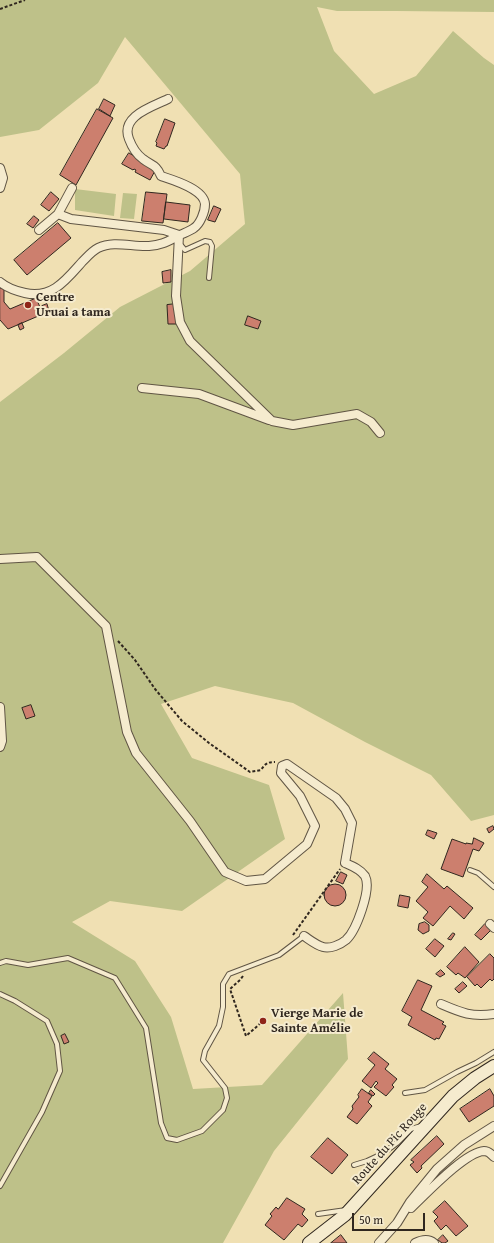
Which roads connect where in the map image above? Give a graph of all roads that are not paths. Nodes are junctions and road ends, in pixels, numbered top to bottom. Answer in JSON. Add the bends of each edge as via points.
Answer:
{"nodes":[{"id":1,"x":168,"y":99,"type":"dead end"},
{"id":2,"x":0,"y":168,"type":"edge"},
{"id":3,"x":0,"y":188,"type":"edge"},
{"id":4,"x":72,"y":188,"type":"dead end"},
{"id":5,"x":58,"y":214,"type":"junction"},
{"id":6,"x":39,"y":230,"type":"dead end"},
{"id":7,"x":179,"y":239,"type":"junction"},
{"id":8,"x":208,"y":278,"type":"dead end"},
{"id":9,"x":0,"y":282,"type":"edge"},
{"id":10,"x":142,"y":388,"type":"dead end"},
{"id":11,"x":272,"y":421,"type":"junction"},
{"id":12,"x":380,"y":433,"type":"dead end"},
{"id":13,"x":0,"y":559,"type":"edge"},
{"id":14,"x":0,"y":707,"type":"edge"},
{"id":15,"x":0,"y":747,"type":"edge"},
{"id":16,"x":470,"y":870,"type":"dead end"},
{"id":17,"x":494,"y":886,"type":"edge"},
{"id":18,"x":304,"y":936,"type":"joint"},
{"id":19,"x":0,"y":963,"type":"edge"},
{"id":20,"x":0,"y":994,"type":"edge"},
{"id":21,"x":441,"y":1004,"type":"dead end"},
{"id":22,"x":494,"y":1014,"type":"edge"},
{"id":23,"x":494,"y":1052,"type":"edge"},
{"id":24,"x":494,"y":1066,"type":"edge"},
{"id":25,"x":405,"y":1093,"type":"dead end"},
{"id":26,"x":426,"y":1124,"type":"junction"},
{"id":27,"x":494,"y":1126,"type":"edge"},
{"id":28,"x":494,"y":1157,"type":"edge"},
{"id":29,"x":354,"y":1165,"type":"dead end"},
{"id":30,"x":0,"y":1186,"type":"edge"},
{"id":31,"x":348,"y":1211,"type":"junction"},
{"id":32,"x":318,"y":1214,"type":"dead end"},
{"id":33,"x":397,"y":1223,"type":"junction"},
{"id":34,"x":309,"y":1243,"type":"edge"},
{"id":35,"x":379,"y":1243,"type":"edge"},
{"id":36,"x":415,"y":1243,"type":"edge"},
{"id":37,"x":434,"y":1243,"type":"edge"}],
"edges":[{"from":1,"to":7,"type":"street","via":[[137,114],[130,121],[126,133],[132,147],[142,159],[157,168],[161,176],[190,187],[204,198],[200,222]]},
{"from":2,"to":3,"type":"street","via":[[3,178]]},
{"from":4,"to":5,"type":"street"},
{"from":5,"to":6,"type":"street"},
{"from":5,"to":7,"type":"street","via":[[71,219],[164,230]]},
{"from":7,"to":8,"type":"lane","via":[[185,250],[205,241],[210,242],[212,246]]},
{"from":7,"to":9,"type":"street","via":[[148,246],[114,244],[98,248],[61,284],[43,294],[34,295],[18,291]]},
{"from":7,"to":11,"type":"street","via":[[176,296],[180,322],[190,341]]},
{"from":10,"to":11,"type":"street","via":[[199,394]]},
{"from":11,"to":12,"type":"street","via":[[293,425],[357,414],[371,422]]},
{"from":13,"to":18,"type":"street","via":[[37,557],[106,626],[127,732],[136,753],[190,821],[225,872],[246,881],[265,879],[307,844],[315,826],[300,796],[281,772],[282,766],[287,764],[317,784],[336,798],[345,809],[352,823],[345,863],[358,869],[366,878],[363,906],[347,939],[336,946],[324,947]]},
{"from":14,"to":15,"type":"street"},
{"from":16,"to":17,"type":"lane"},
{"from":18,"to":19,"type":"lane","via":[[279,955],[229,974],[223,984],[223,1007],[219,1026],[205,1051],[203,1060],[226,1088],[227,1098],[223,1110],[202,1132],[177,1140],[167,1138],[161,1123],[146,1028],[115,978],[68,958],[28,965],[6,961]]},
{"from":20,"to":30,"type":"lane","via":[[47,1021],[57,1044],[60,1071],[42,1112]]},
{"from":21,"to":22,"type":"street","via":[[464,1014]]},
{"from":23,"to":25,"type":"lane","via":[[425,1090]]},
{"from":24,"to":26,"type":"street","name":"Route du Pic Rouge","via":[[463,1087]]},
{"from":26,"to":29,"type":"lane","via":[[411,1129],[382,1154]]},
{"from":26,"to":31,"type":"street","name":"Route du Pic Rouge"},
{"from":27,"to":33,"type":"street","via":[[464,1145],[437,1169],[410,1202]]},
{"from":28,"to":33,"type":"street","via":[[485,1151],[471,1156],[440,1179]]},
{"from":31,"to":32,"type":"lane"},
{"from":31,"to":34,"type":"street","name":"Route du Pic Rouge"},
{"from":33,"to":35,"type":"street"},
{"from":36,"to":37,"type":"street","via":[[421,1240]]}]}
